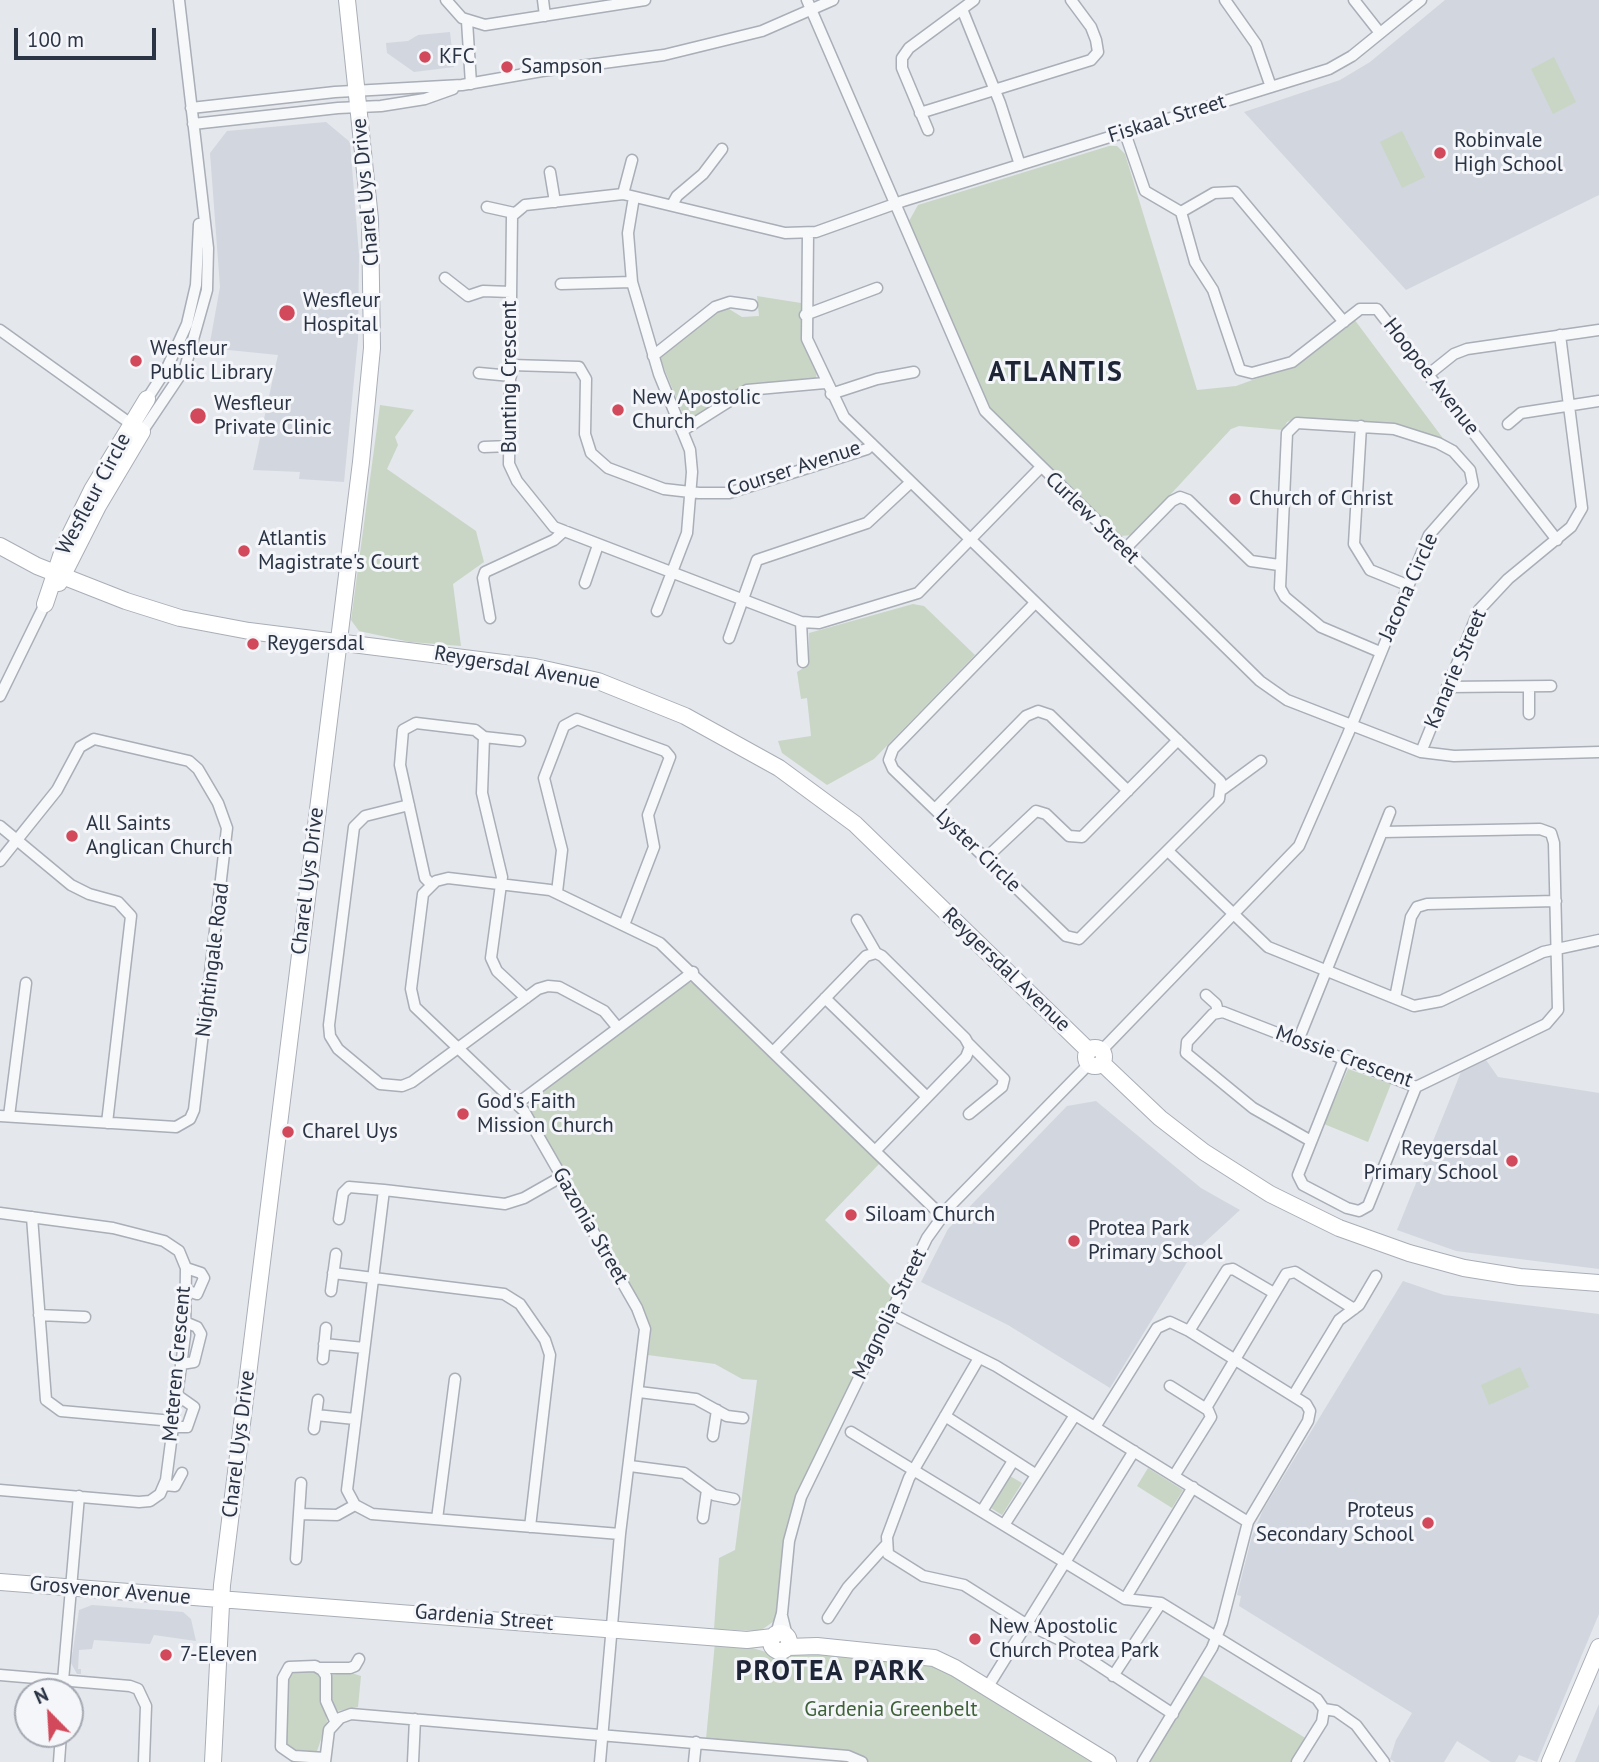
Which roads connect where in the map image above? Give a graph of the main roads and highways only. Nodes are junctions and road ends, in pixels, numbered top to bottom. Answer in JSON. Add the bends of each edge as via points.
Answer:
{"nodes":[{"id":1,"x":347,"y":0,"type":"edge"},
{"id":2,"x":147,"y":400,"type":"road end"},
{"id":3,"x":0,"y":534,"type":"edge"},
{"id":4,"x":0,"y":546,"type":"edge"},
{"id":5,"x":64,"y":572,"type":"junction"},
{"id":6,"x":45,"y":604,"type":"road end"},
{"id":7,"x":339,"y":642,"type":"junction"},
{"id":8,"x":1599,"y":1283,"type":"edge"},
{"id":9,"x":0,"y":1582,"type":"edge"},
{"id":10,"x":221,"y":1599,"type":"junction"},
{"id":11,"x":1599,"y":1647,"type":"edge"},
{"id":12,"x":212,"y":1762,"type":"edge"},
{"id":13,"x":1108,"y":1762,"type":"edge"},
{"id":14,"x":1550,"y":1762,"type":"edge"}],
"edges":[{"from":1,"to":7,"type":"main road","name":"Charel Uys Drive","via":[[372,257],[372,348]]},
{"from":2,"to":5,"type":"main road","name":"Wesfleur Circle","via":[[137,428],[92,490]]},
{"from":3,"to":5,"type":"main road","name":"Reygersdal Avenue"},
{"from":4,"to":5,"type":"main road","name":"Reygersdal Avenue"},
{"from":5,"to":6,"type":"main road","name":"Wesfleur Circle"},
{"from":5,"to":7,"type":"main road","name":"Reygersdal Avenue","via":[[126,601],[180,618]]},
{"from":7,"to":8,"type":"main road","name":"Reygersdal Avenue","via":[[480,658],[589,678],[721,734],[790,775],[865,832],[1160,1118],[1270,1194],[1328,1223],[1464,1268]]},
{"from":7,"to":10,"type":"main road","name":"Charel Uys Drive"},
{"from":9,"to":10,"type":"main road","name":"Grosvenor Avenue"},
{"from":10,"to":12,"type":"main road","name":"Charel Uys Drive"},
{"from":10,"to":13,"type":"main road","name":"Gardenia Street","via":[[781,1640],[923,1656],[955,1668]]},
{"from":11,"to":14,"type":"main road"}]}
